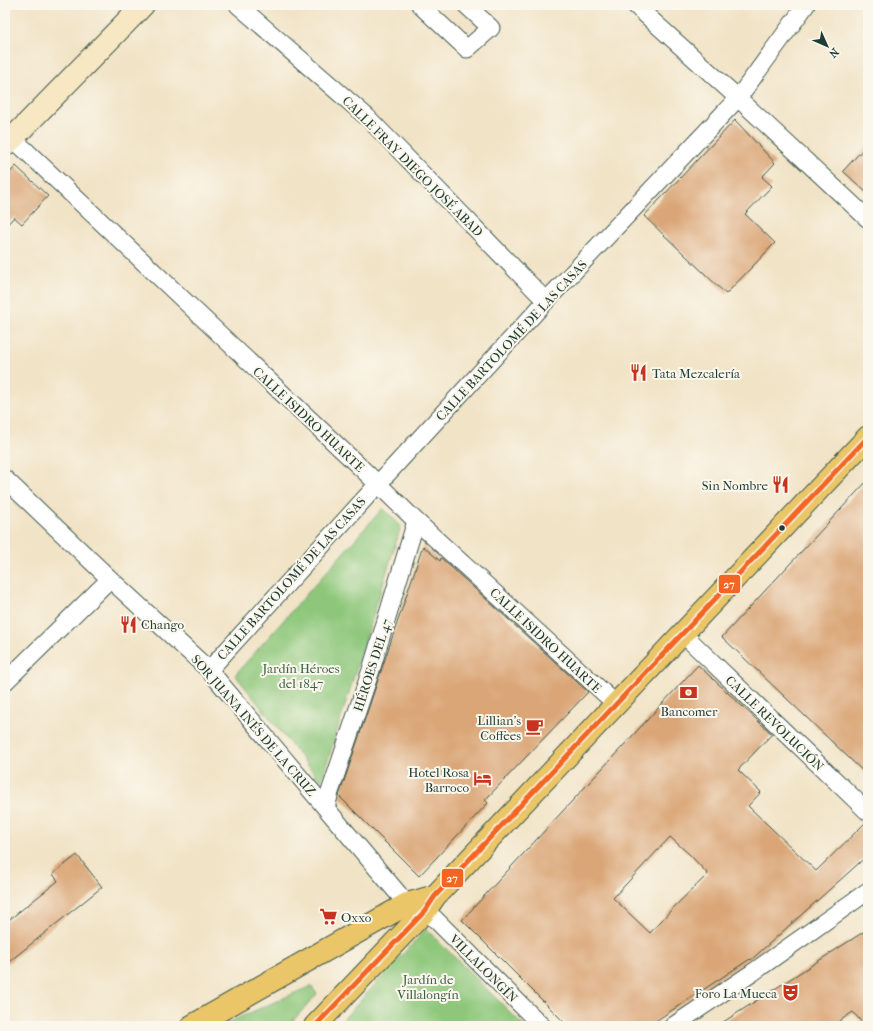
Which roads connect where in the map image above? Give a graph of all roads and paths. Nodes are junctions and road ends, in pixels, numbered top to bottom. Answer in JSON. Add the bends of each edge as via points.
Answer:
{"nodes":[{"id":1,"x":143,"y":5,"type":"edge"},
{"id":2,"x":238,"y":5,"type":"edge"},
{"id":3,"x":420,"y":5,"type":"edge"},
{"id":4,"x":466,"y":5,"type":"edge"},
{"id":5,"x":635,"y":5,"type":"edge"},
{"id":6,"x":806,"y":5,"type":"edge"},
{"id":7,"x":738,"y":98,"type":"junction"},
{"id":8,"x":8,"y":138,"type":"edge"},
{"id":9,"x":868,"y":219,"type":"edge"},
{"id":10,"x":546,"y":301,"type":"junction"},
{"id":11,"x":868,"y":437,"type":"edge"},
{"id":12,"x":5,"y":479,"type":"edge"},
{"id":13,"x":378,"y":484,"type":"junction"},
{"id":14,"x":416,"y":521,"type":"junction"},
{"id":15,"x":110,"y":579,"type":"junction"},
{"id":16,"x":683,"y":634,"type":"junction"},
{"id":17,"x":209,"y":670,"type":"junction"},
{"id":18,"x":5,"y":682,"type":"edge"},
{"id":19,"x":616,"y":704,"type":"junction"},
{"id":20,"x":326,"y":808,"type":"junction"},
{"id":21,"x":868,"y":812,"type":"edge"},
{"id":22,"x":868,"y":891,"type":"edge"},
{"id":23,"x":422,"y":904,"type":"junction"},
{"id":24,"x":192,"y":1026,"type":"edge"},
{"id":25,"x":315,"y":1026,"type":"edge"},
{"id":26,"x":542,"y":1026,"type":"edge"},
{"id":27,"x":673,"y":1026,"type":"edge"}],
"edges":[{"from":1,"to":8,"type":"street"},
{"from":2,"to":10,"type":"street","name":"CALLE FRAY DIEGO JOSÉ ABAD","via":[[367,117]]},
{"from":3,"to":4,"type":"street","via":[[467,49],[491,28]]},
{"from":5,"to":7,"type":"street"},
{"from":6,"to":7,"type":"street","name":"CALLE BARTOLOMÉ DE LAS CASAS"},
{"from":7,"to":9,"type":"street"},
{"from":7,"to":10,"type":"street","name":"CALLE BARTOLOMÉ DE LAS CASAS"},
{"from":8,"to":13,"type":"street","name":"CALLE ISIDRO HUARTE"},
{"from":10,"to":13,"type":"street","name":"CALLE BARTOLOMÉ DE LAS CASAS"},
{"from":11,"to":16,"type":"main road"},
{"from":12,"to":15,"type":"street","name":"SOR JUANA INÉS DE LA CRUZ"},
{"from":13,"to":14,"type":"street","name":"CALLE ISIDRO HUARTE"},
{"from":13,"to":17,"type":"street","name":"CALLE BARTOLOMÉ DE LAS CASAS"},
{"from":14,"to":19,"type":"street","name":"CALLE ISIDRO HUARTE"},
{"from":14,"to":20,"type":"street","name":"HÉROES DEL 47"},
{"from":15,"to":17,"type":"street","name":"SOR JUANA INÉS DE LA CRUZ"},
{"from":15,"to":18,"type":"street"},
{"from":16,"to":19,"type":"main road"},
{"from":16,"to":21,"type":"street","name":"CALLE REVOLUCIÓN"},
{"from":17,"to":20,"type":"street","name":"SOR JUANA INÉS DE LA CRUZ"},
{"from":19,"to":23,"type":"main road"},
{"from":20,"to":23,"type":"street","name":"SOR JUANA INÉS DE LA CRUZ"},
{"from":22,"to":27,"type":"street"},
{"from":23,"to":24,"type":"main road"},
{"from":23,"to":25,"type":"main road"},
{"from":23,"to":26,"type":"street","name":"VILLALONGÍN"}]}
